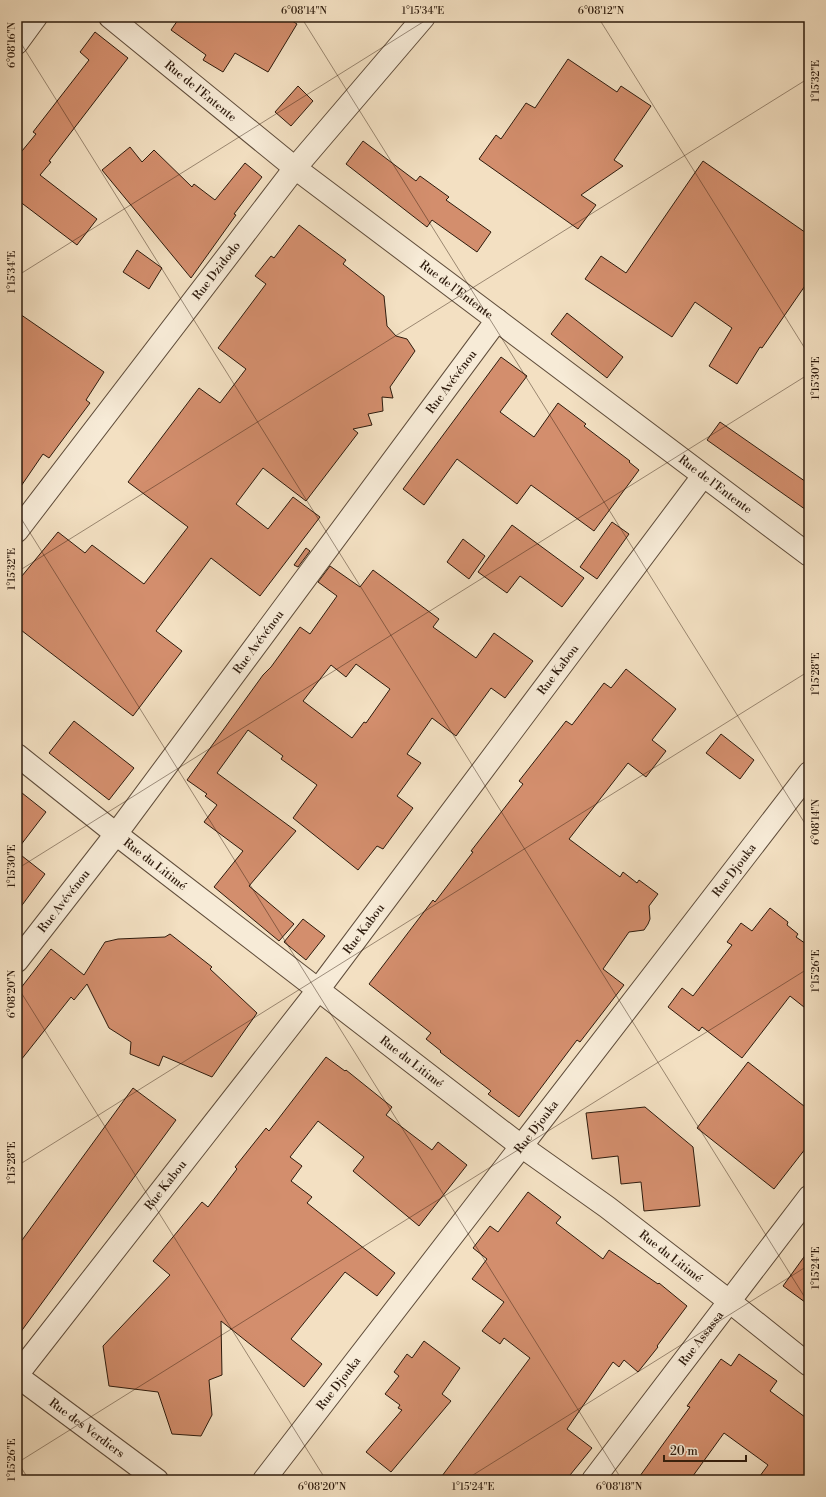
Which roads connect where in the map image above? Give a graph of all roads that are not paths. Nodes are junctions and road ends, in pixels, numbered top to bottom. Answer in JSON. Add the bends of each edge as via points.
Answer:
{"nodes":[{"id":1,"x":36,"y":17,"type":"edge"},
{"id":2,"x":110,"y":17,"type":"edge"},
{"id":3,"x":424,"y":17,"type":"edge"},
{"id":4,"x":17,"y":43,"type":"edge"},
{"id":5,"x":295,"y":168,"type":"junction"},
{"id":6,"x":497,"y":320,"type":"junction"},
{"id":7,"x":703,"y":476,"type":"junction"},
{"id":8,"x":17,"y":531,"type":"edge"},
{"id":9,"x":809,"y":555,"type":"edge"},
{"id":10,"x":17,"y":754,"type":"edge"},
{"id":11,"x":809,"y":773,"type":"edge"},
{"id":12,"x":116,"y":834,"type":"junction"},
{"id":13,"x":17,"y":961,"type":"edge"},
{"id":14,"x":318,"y":990,"type":"junction"},
{"id":15,"x":521,"y":1146,"type":"junction"},
{"id":16,"x":809,"y":1197,"type":"edge"},
{"id":17,"x":729,"y":1301,"type":"junction"},
{"id":18,"x":809,"y":1365,"type":"edge"},
{"id":19,"x":17,"y":1375,"type":"edge"},
{"id":20,"x":157,"y":1480,"type":"edge"},
{"id":21,"x":264,"y":1480,"type":"edge"},
{"id":22,"x":593,"y":1480,"type":"edge"}],
"edges":[{"from":1,"to":4,"type":"street"},
{"from":2,"to":5,"type":"street","name":"Rue de l'Entente"},
{"from":3,"to":5,"type":"street","name":"Rue Dzidodo"},
{"from":5,"to":6,"type":"street","name":"Rue de l'Entente"},
{"from":5,"to":8,"type":"street","name":"Rue Dzidodo"},
{"from":6,"to":7,"type":"street","name":"Rue de l'Entente"},
{"from":6,"to":12,"type":"street","name":"Rue Avévénou"},
{"from":7,"to":9,"type":"street","name":"Rue de l'Entente"},
{"from":7,"to":14,"type":"street","name":"Rue Kabou"},
{"from":10,"to":12,"type":"street","name":"Rue du Litimé"},
{"from":11,"to":15,"type":"street","name":"Rue Djouka"},
{"from":12,"to":13,"type":"street","name":"Rue Avévénou"},
{"from":12,"to":14,"type":"street","name":"Rue du Litimé"},
{"from":14,"to":15,"type":"street","name":"Rue du Litimé"},
{"from":14,"to":19,"type":"street","name":"Rue Kabou"},
{"from":15,"to":17,"type":"street","name":"Rue du Litimé","via":[[607,1207]]},
{"from":15,"to":21,"type":"street","name":"Rue Djouka"},
{"from":16,"to":17,"type":"street","name":"Rue Assassa"},
{"from":17,"to":18,"type":"street","name":"Rue du Litimé"},
{"from":17,"to":22,"type":"street","name":"Rue Assassa"},
{"from":19,"to":20,"type":"street","name":"Rue des Verdiers"}]}
